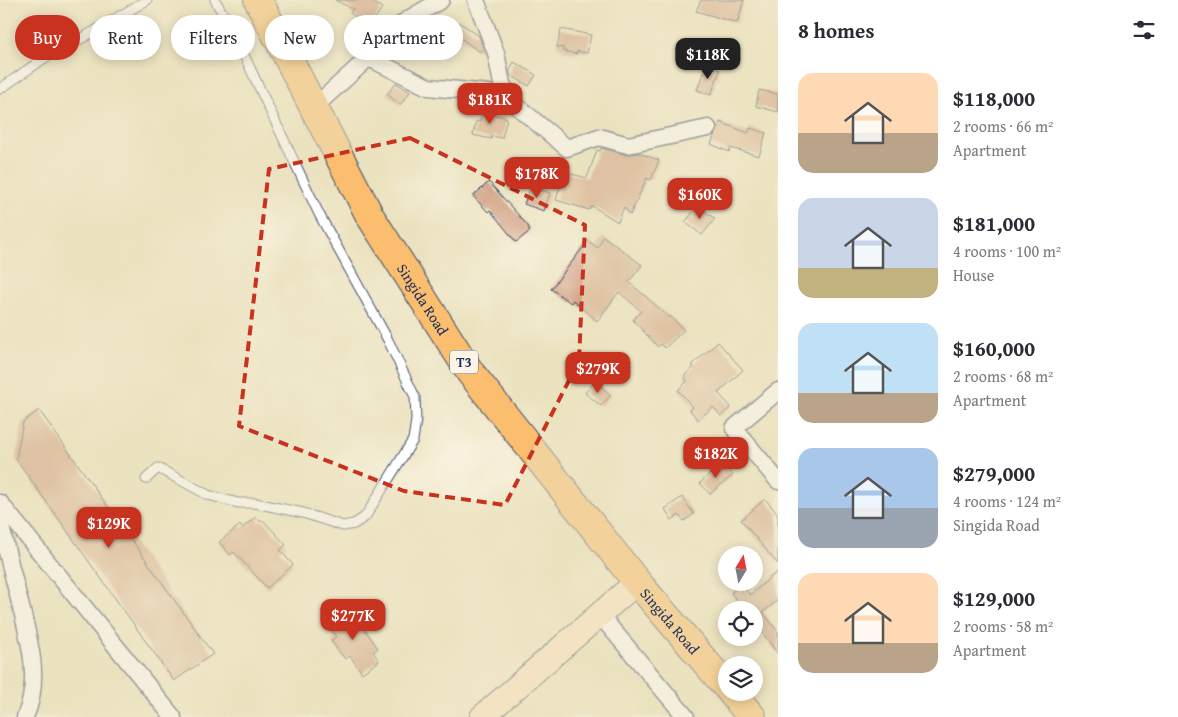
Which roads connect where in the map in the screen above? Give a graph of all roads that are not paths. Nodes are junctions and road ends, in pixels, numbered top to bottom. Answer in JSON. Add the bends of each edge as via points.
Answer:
{"nodes":[{"id":1,"x":147,"y":0,"type":"edge"},
{"id":2,"x":215,"y":0,"type":"edge"},
{"id":3,"x":258,"y":0,"type":"edge"},
{"id":4,"x":442,"y":0,"type":"edge"},
{"id":5,"x":476,"y":0,"type":"edge"},
{"id":6,"x":417,"y":15,"type":"edge"},
{"id":7,"x":366,"y":60,"type":"edge"},
{"id":8,"x":372,"y":60,"type":"edge"},
{"id":9,"x":0,"y":89,"type":"edge"},
{"id":10,"x":512,"y":102,"type":"junction"},
{"id":11,"x":313,"y":108,"type":"junction"},
{"id":12,"x":708,"y":128,"type":"dead end"},
{"id":13,"x":778,"y":391,"type":"edge"},
{"id":14,"x":146,"y":480,"type":"dead end"},
{"id":15,"x":778,"y":481,"type":"edge"},
{"id":16,"x":0,"y":502,"type":"edge"},
{"id":17,"x":0,"y":521,"type":"edge"},
{"id":18,"x":637,"y":582,"type":"junction"},
{"id":19,"x":600,"y":614,"type":"junction"},
{"id":20,"x":718,"y":677,"type":"edge"},
{"id":21,"x":739,"y":701,"type":"edge"},
{"id":22,"x":25,"y":717,"type":"edge"},
{"id":23,"x":173,"y":717,"type":"edge"},
{"id":24,"x":482,"y":717,"type":"edge"},
{"id":25,"x":686,"y":717,"type":"edge"},
{"id":26,"x":752,"y":717,"type":"edge"}],
"edges":[{"from":1,"to":9,"type":"lane","via":[[43,59]]},
{"from":2,"to":14,"type":"lane","via":[[319,214],[388,340],[415,397],[416,420],[413,440],[365,517],[354,524],[343,526],[303,512],[238,503],[208,494],[158,468]]},
{"from":3,"to":11,"type":"highway","name":"Singida Road","number":"T3"},
{"from":4,"to":6,"type":"street"},
{"from":5,"to":10,"type":"street","via":[[496,53],[502,84]]},
{"from":7,"to":11,"type":"street"},
{"from":8,"to":10,"type":"street","via":[[428,87],[490,93]]},
{"from":10,"to":12,"type":"street","via":[[567,148],[599,137],[628,145]]},
{"from":11,"to":18,"type":"highway","name":"Singida Road","number":"T3","via":[[370,216],[470,372]]},
{"from":13,"to":15,"type":"street","via":[[734,428]]},
{"from":16,"to":23,"type":"street"},
{"from":17,"to":22,"type":"street","via":[[30,642],[34,671]]},
{"from":18,"to":19,"type":"street"},
{"from":18,"to":20,"type":"highway","name":"Singida Road","number":"T3"},
{"from":19,"to":24,"type":"street"},
{"from":19,"to":25,"type":"street"},
{"from":21,"to":26,"type":"highway"}]}
